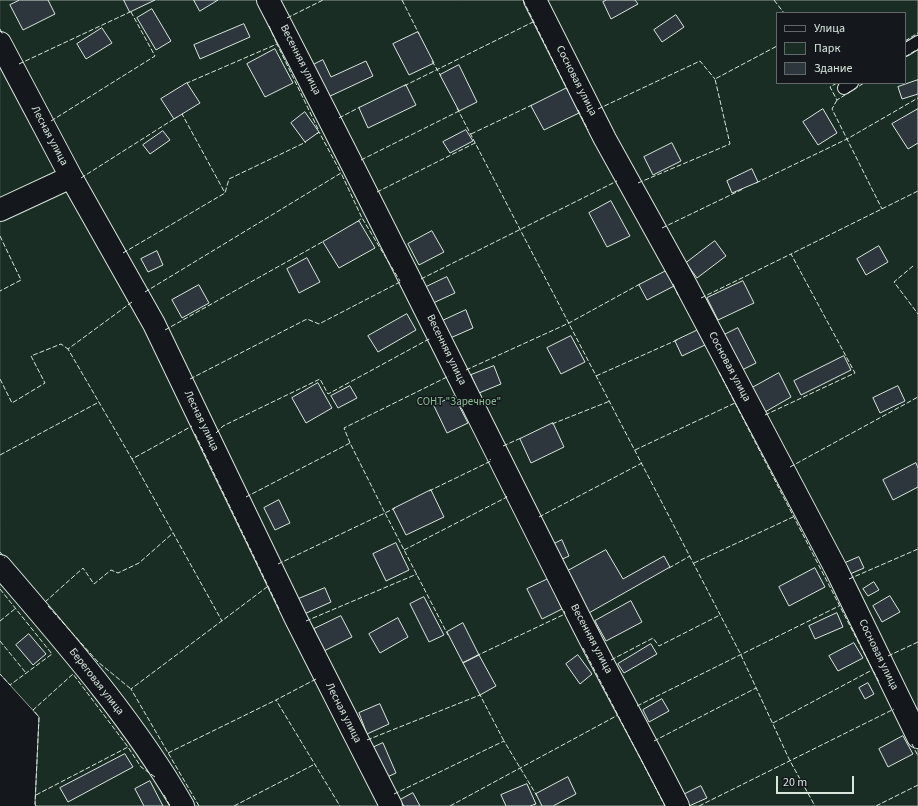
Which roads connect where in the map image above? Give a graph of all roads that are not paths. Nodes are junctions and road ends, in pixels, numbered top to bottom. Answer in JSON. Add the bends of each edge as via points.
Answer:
{"nodes":[{"id":1,"x":268,"y":0,"type":"edge"},
{"id":2,"x":535,"y":0,"type":"edge"},
{"id":3,"x":918,"y":42,"type":"edge"},
{"id":4,"x":0,"y":43,"type":"edge"},
{"id":5,"x":906,"y":49,"type":"edge"},
{"id":6,"x":71,"y":177,"type":"junction"},
{"id":7,"x":0,"y":210,"type":"edge"},
{"id":8,"x":0,"y":566,"type":"edge"},
{"id":9,"x":918,"y":737,"type":"edge"},
{"id":10,"x":183,"y":806,"type":"edge"},
{"id":11,"x":391,"y":806,"type":"edge"},
{"id":12,"x":678,"y":806,"type":"edge"}],
"edges":[{"from":1,"to":12,"type":"street","name":"Весенняя улица","via":[[357,170],[580,620]]},
{"from":2,"to":9,"type":"street","name":"Сосновая улица","via":[[605,139],[686,285],[833,564]]},
{"from":3,"to":5,"type":"lane"},
{"from":4,"to":6,"type":"street","name":"Лесная улица"},
{"from":6,"to":7,"type":"street"},
{"from":6,"to":11,"type":"street","name":"Лесная улица","via":[[154,324],[296,619]]},
{"from":8,"to":10,"type":"street","name":"Береговая улица","via":[[90,674],[160,765]]}]}
